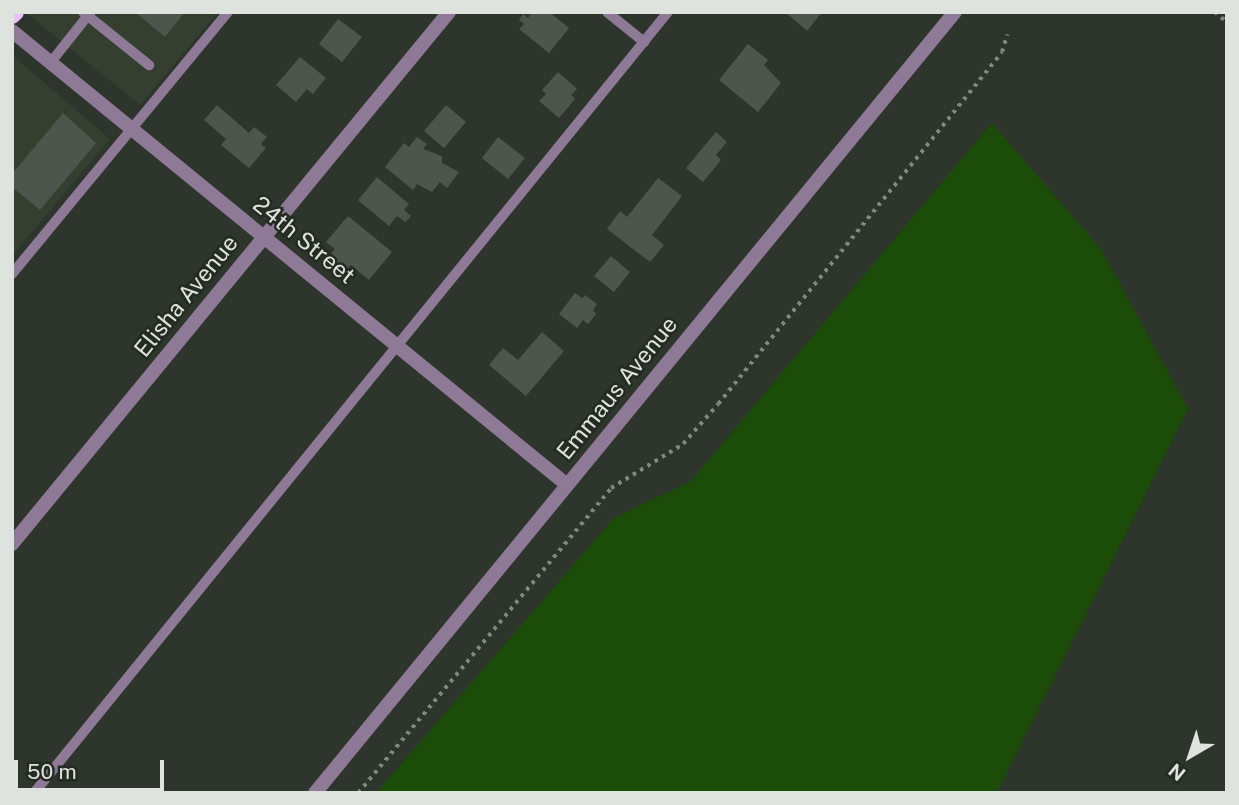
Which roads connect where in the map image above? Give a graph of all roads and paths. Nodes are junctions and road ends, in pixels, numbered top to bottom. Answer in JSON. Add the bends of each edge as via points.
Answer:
{"nodes":[{"id":1,"x":228,"y":12,"type":"edge"},
{"id":2,"x":449,"y":12,"type":"edge"},
{"id":3,"x":607,"y":12,"type":"edge"},
{"id":4,"x":668,"y":12,"type":"edge"},
{"id":5,"x":955,"y":12,"type":"edge"},
{"id":6,"x":1215,"y":12,"type":"edge"},
{"id":7,"x":87,"y":14,"type":"edge"},
{"id":8,"x":1227,"y":22,"type":"edge"},
{"id":9,"x":12,"y":31,"type":"edge"},
{"id":10,"x":1007,"y":35,"type":"dead end"},
{"id":11,"x":644,"y":42,"type":"junction"},
{"id":12,"x":51,"y":62,"type":"junction"},
{"id":13,"x":149,"y":65,"type":"dead end"},
{"id":14,"x":132,"y":128,"type":"junction"},
{"id":15,"x":264,"y":237,"type":"junction"},
{"id":16,"x":12,"y":274,"type":"edge"},
{"id":17,"x":399,"y":347,"type":"junction"},
{"id":18,"x":567,"y":485,"type":"junction"},
{"id":19,"x":12,"y":544,"type":"edge"},
{"id":20,"x":34,"y":793,"type":"edge"},
{"id":21,"x":315,"y":793,"type":"edge"},
{"id":22,"x":358,"y":793,"type":"edge"}],
"edges":[{"from":1,"to":14,"type":"lane"},
{"from":2,"to":15,"type":"street","name":"Elisha Avenue"},
{"from":3,"to":11,"type":"lane"},
{"from":4,"to":11,"type":"lane"},
{"from":5,"to":18,"type":"street","name":"Emmaus Avenue"},
{"from":6,"to":8,"type":"path"},
{"from":7,"to":12,"type":"lane"},
{"from":7,"to":13,"type":"lane"},
{"from":9,"to":12,"type":"street","name":"24th Street"},
{"from":10,"to":22,"type":"path","via":[[1002,52],[718,404],[683,444],[611,488]]},
{"from":11,"to":17,"type":"lane"},
{"from":12,"to":14,"type":"street","name":"24th Street"},
{"from":14,"to":15,"type":"street","name":"24th Street"},
{"from":14,"to":16,"type":"lane"},
{"from":15,"to":17,"type":"street","name":"24th Street"},
{"from":15,"to":19,"type":"street","name":"Elisha Avenue"},
{"from":17,"to":18,"type":"street","name":"24th Street"},
{"from":17,"to":20,"type":"lane"},
{"from":18,"to":21,"type":"street","name":"Emmaus Avenue"}]}
